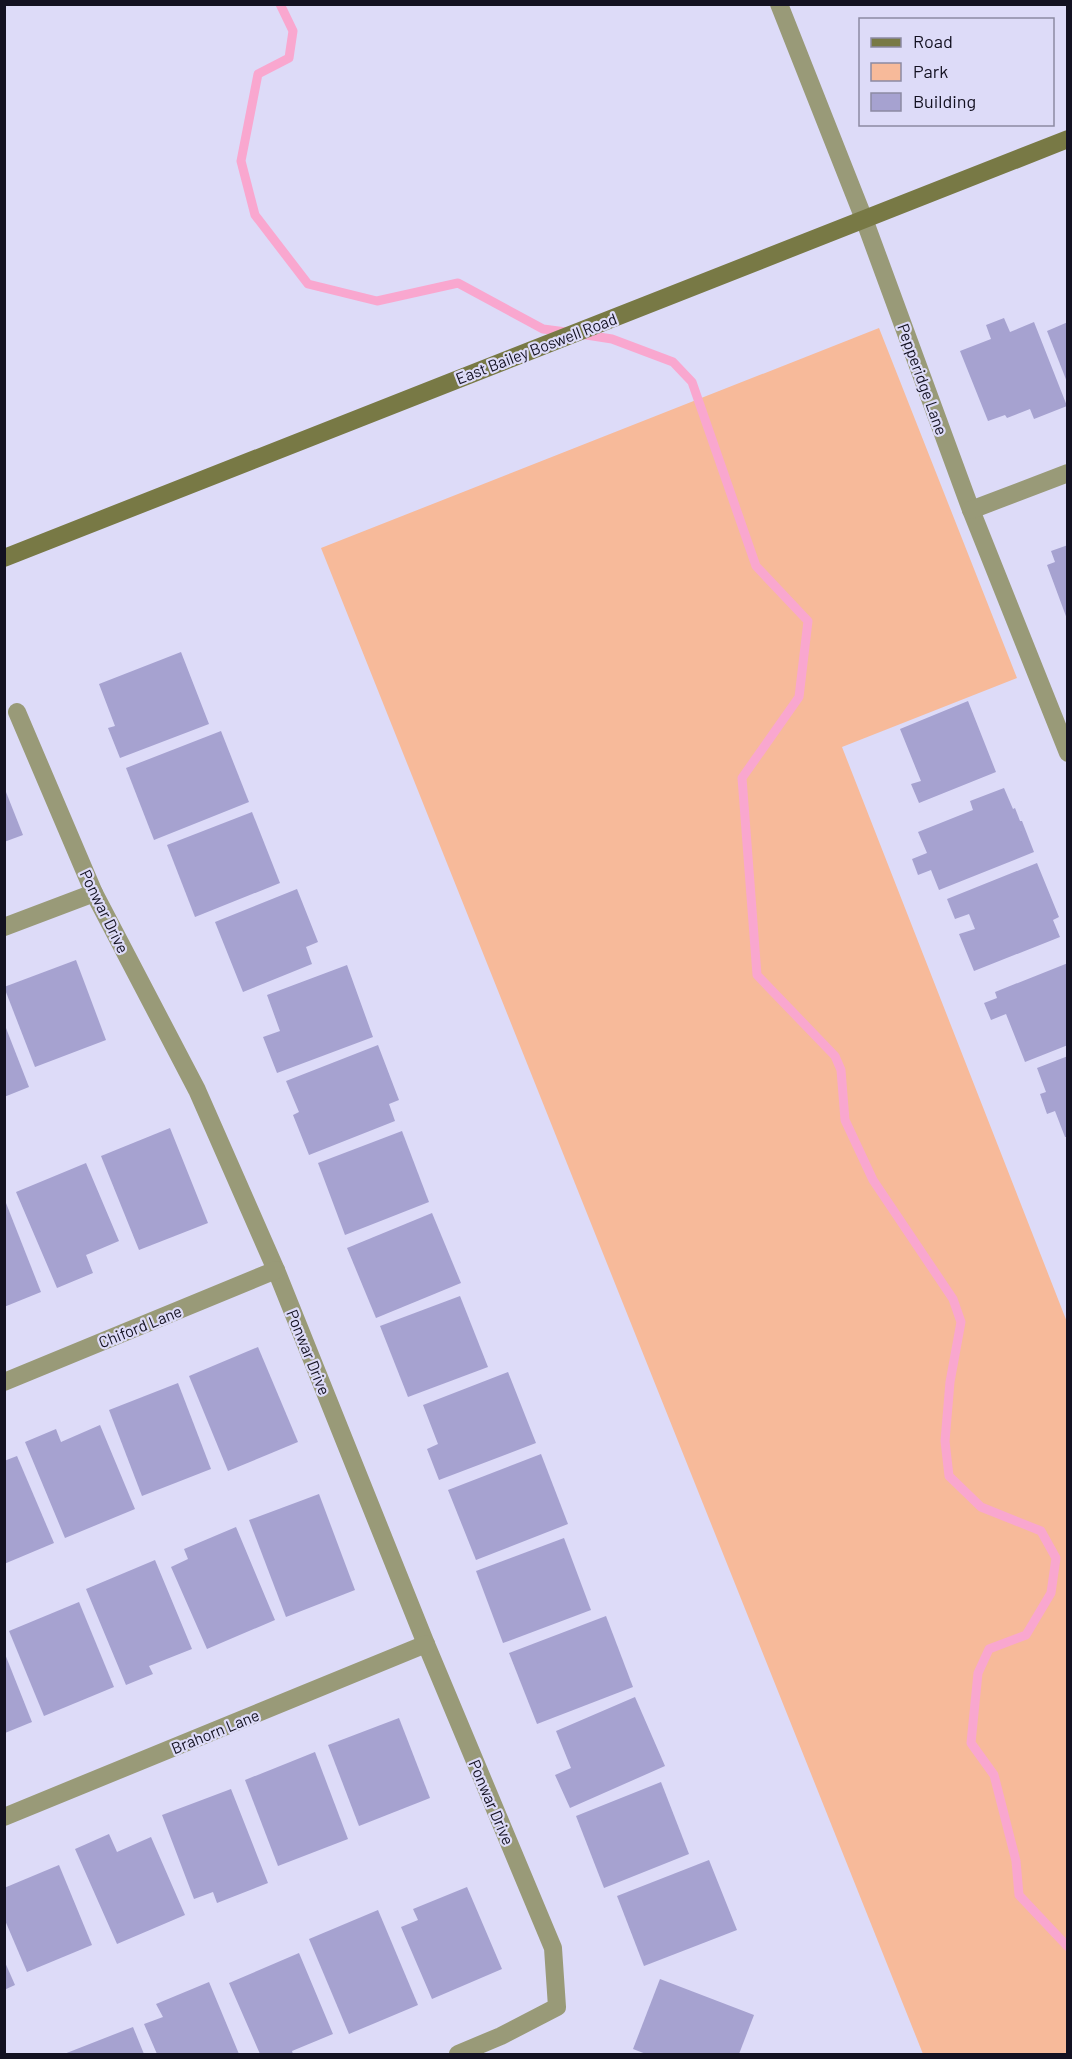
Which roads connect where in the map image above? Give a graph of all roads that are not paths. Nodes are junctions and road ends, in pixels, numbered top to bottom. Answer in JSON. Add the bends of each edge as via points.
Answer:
{"nodes":[{"id":1,"x":779,"y":4,"type":"edge"},
{"id":2,"x":1068,"y":139,"type":"edge"},
{"id":3,"x":864,"y":219,"type":"junction"},
{"id":4,"x":1068,"y":472,"type":"edge"},
{"id":5,"x":971,"y":510,"type":"junction"},
{"id":6,"x":4,"y":558,"type":"edge"},
{"id":7,"x":17,"y":712,"type":"dead end"},
{"id":8,"x":1068,"y":753,"type":"edge"},
{"id":9,"x":94,"y":893,"type":"junction"},
{"id":10,"x":4,"y":927,"type":"edge"},
{"id":11,"x":276,"y":1270,"type":"junction"},
{"id":12,"x":4,"y":1382,"type":"edge"},
{"id":13,"x":426,"y":1644,"type":"junction"},
{"id":14,"x":4,"y":1817,"type":"edge"},
{"id":15,"x":458,"y":2055,"type":"edge"}],
"edges":[{"from":1,"to":3,"type":"street","name":"Pepperidge Lane"},
{"from":2,"to":3,"type":"street","name":"East Bailey Boswell Road"},
{"from":3,"to":5,"type":"street","name":"Pepperidge Lane"},
{"from":3,"to":6,"type":"street","name":"East Bailey Boswell Road"},
{"from":4,"to":5,"type":"street"},
{"from":5,"to":8,"type":"street","name":"Pepperidge Lane"},
{"from":7,"to":9,"type":"street","name":"Ponwar Drive"},
{"from":9,"to":10,"type":"street"},
{"from":9,"to":11,"type":"street","name":"Ponwar Drive","via":[[197,1090]]},
{"from":11,"to":12,"type":"street","name":"Chiford Lane"},
{"from":11,"to":13,"type":"street","name":"Ponwar Drive"},
{"from":13,"to":14,"type":"street","name":"Brahorn Lane"},
{"from":13,"to":15,"type":"street","name":"Ponwar Drive","via":[[553,1948],[557,2007]]}]}
